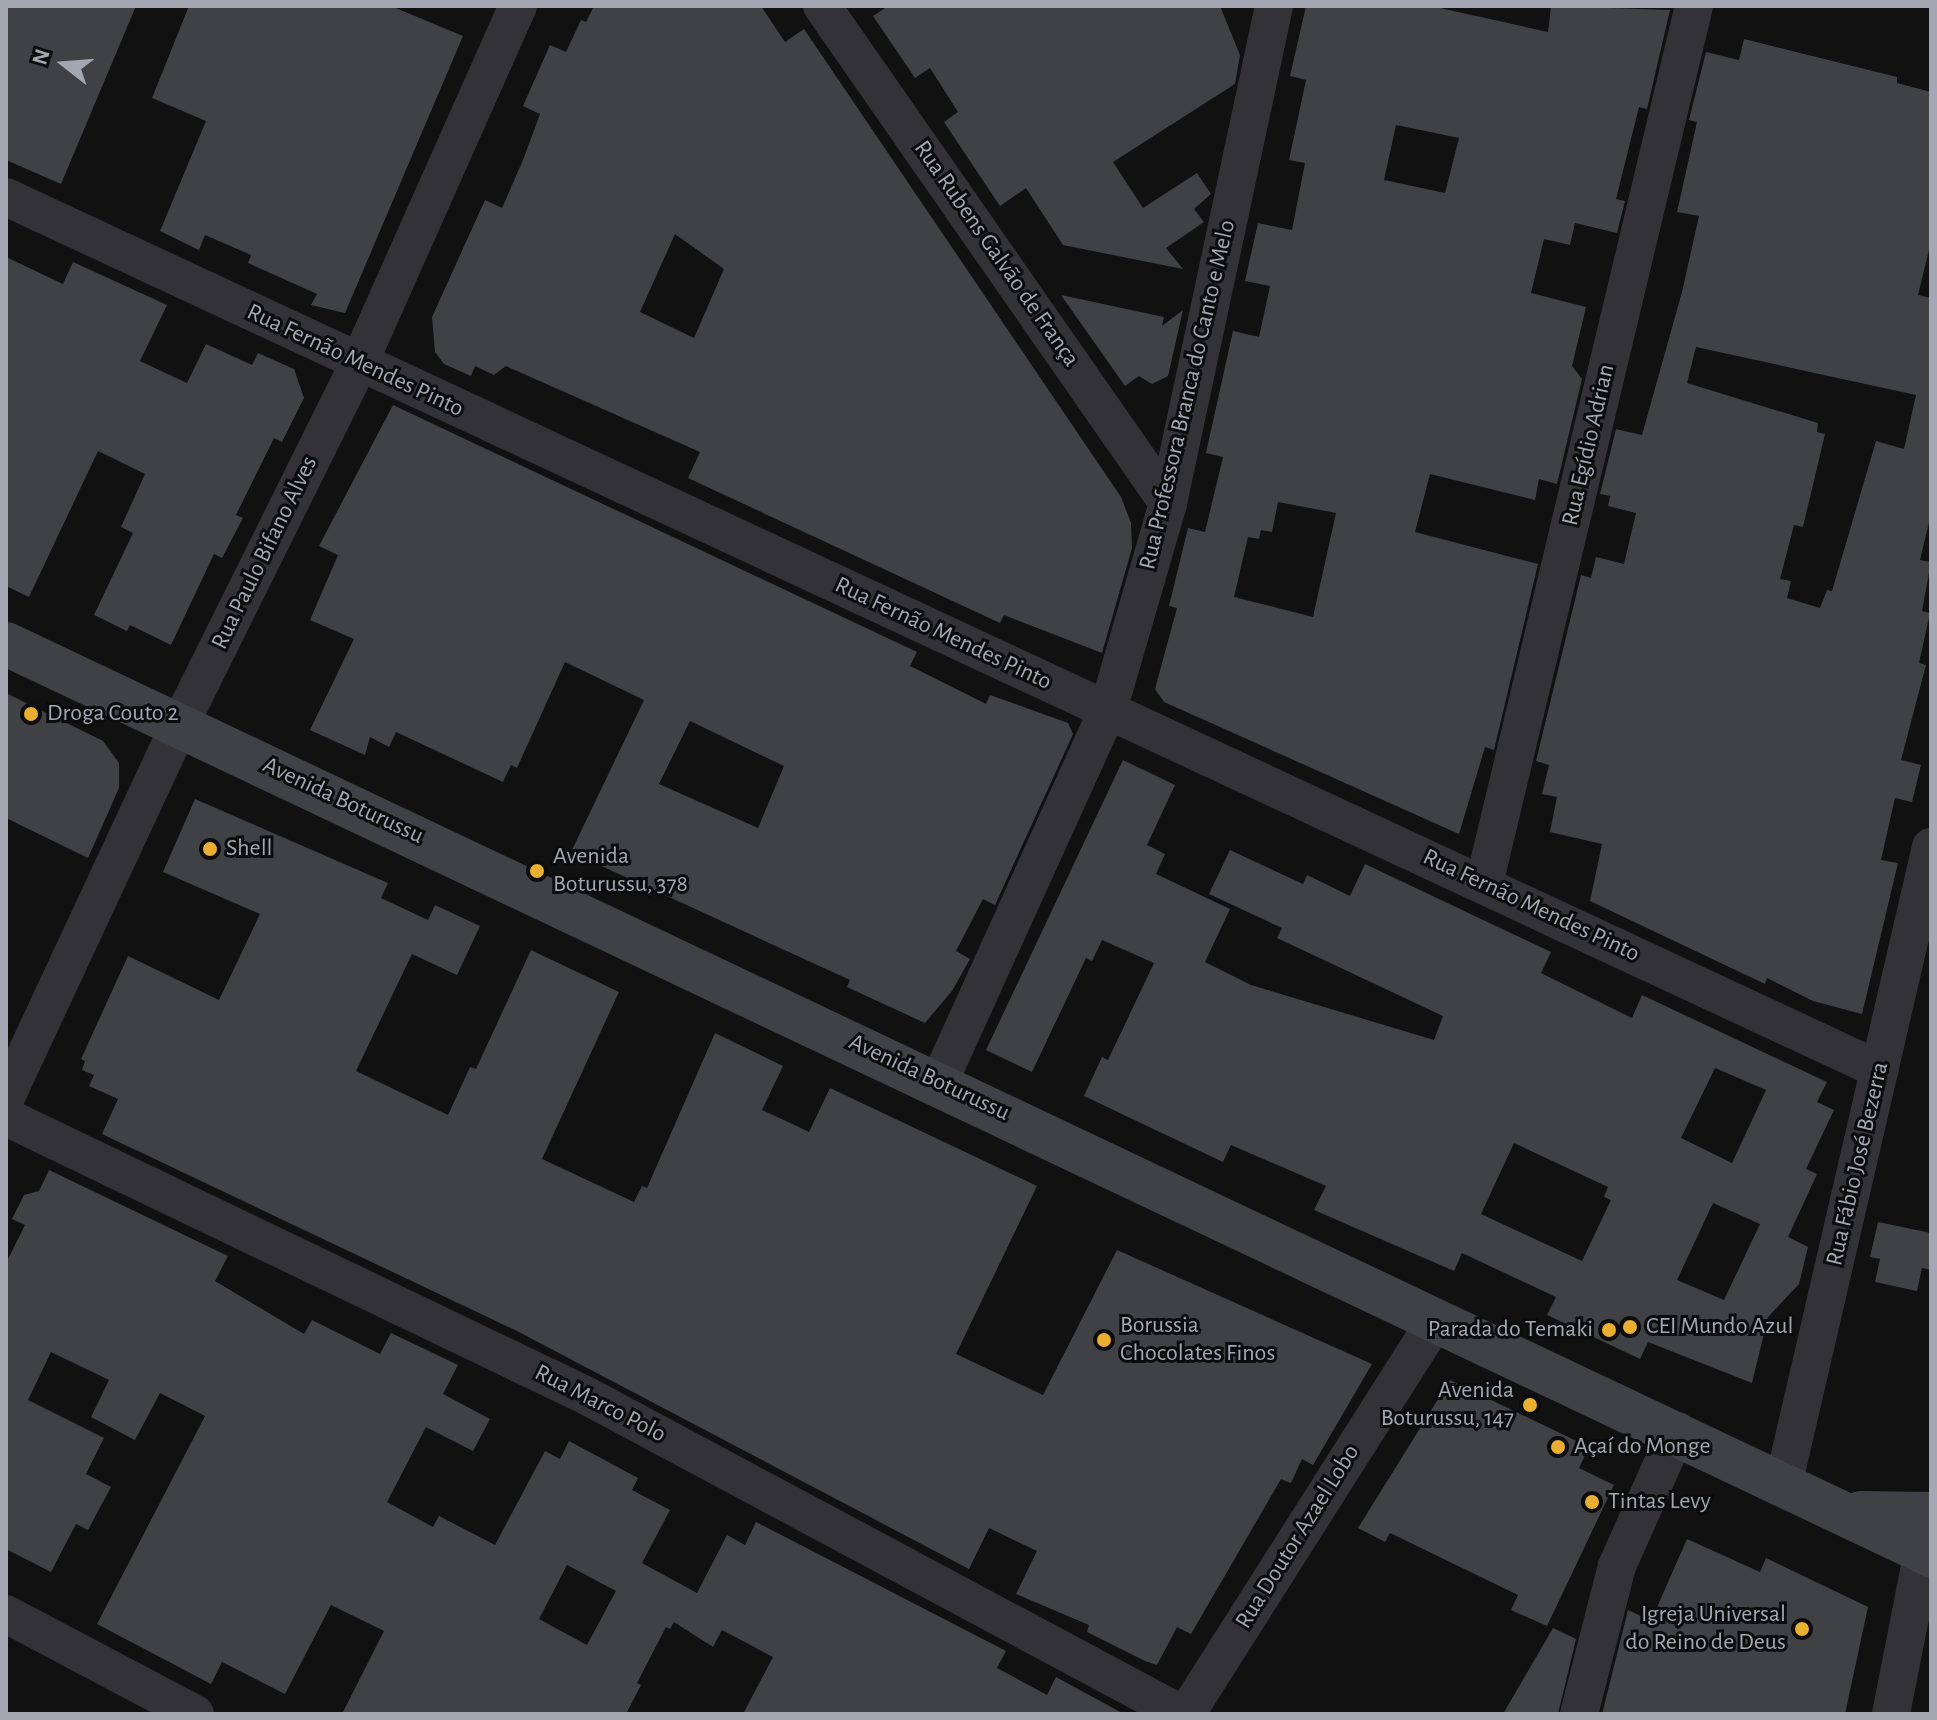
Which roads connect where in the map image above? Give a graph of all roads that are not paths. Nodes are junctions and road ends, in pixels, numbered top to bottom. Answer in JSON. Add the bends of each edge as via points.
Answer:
{"nodes":[{"id":1,"x":518,"y":6,"type":"edge"},
{"id":2,"x":822,"y":6,"type":"edge"},
{"id":3,"x":1246,"y":6,"type":"edge"},
{"id":4,"x":1274,"y":6,"type":"edge"},
{"id":5,"x":1694,"y":6,"type":"edge"},
{"id":6,"x":1264,"y":48,"type":"junction"},
{"id":7,"x":6,"y":197,"type":"edge"},
{"id":8,"x":359,"y":363,"type":"junction"},
{"id":9,"x":1168,"y":503,"type":"junction"},
{"id":10,"x":6,"y":644,"type":"edge"},
{"id":11,"x":1108,"y":710,"type":"junction"},
{"id":12,"x":180,"y":724,"type":"junction"},
{"id":13,"x":1931,"y":847,"type":"edge"},
{"id":14,"x":1484,"y":884,"type":"junction"},
{"id":15,"x":1880,"y":1070,"type":"junction"},
{"id":16,"x":939,"y":1082,"type":"junction"},
{"id":17,"x":6,"y":1097,"type":"edge"},
{"id":18,"x":6,"y":1117,"type":"edge"},
{"id":19,"x":1437,"y":1319,"type":"junction"},
{"id":20,"x":1677,"y":1431,"type":"junction"},
{"id":21,"x":1784,"y":1481,"type":"junction"},
{"id":22,"x":1928,"y":1540,"type":"edge"},
{"id":23,"x":6,"y":1614,"type":"edge"},
{"id":24,"x":195,"y":1714,"type":"edge"},
{"id":25,"x":1184,"y":1714,"type":"edge"},
{"id":26,"x":1579,"y":1714,"type":"edge"},
{"id":27,"x":1891,"y":1714,"type":"edge"}],
"edges":[{"from":1,"to":8,"type":"street","name":"Rua Paulo Bifano Alves"},
{"from":2,"to":9,"type":"street","name":"Rua Rubens Galvão de França"},
{"from":3,"to":6,"type":"street"},
{"from":4,"to":6,"type":"street","name":"Rua Professora Branca do Canto e Melo"},
{"from":5,"to":14,"type":"street","name":"Rua Egídio Adrian"},
{"from":6,"to":9,"type":"street","name":"Rua Professora Branca do Canto e Melo"},
{"from":7,"to":8,"type":"street","name":"Rua Fernão Mendes Pinto"},
{"from":8,"to":11,"type":"street","name":"Rua Fernão Mendes Pinto"},
{"from":8,"to":12,"type":"street","name":"Rua Paulo Bifano Alves"},
{"from":9,"to":11,"type":"street","name":"Rua Professora Branca do Canto e Melo"},
{"from":10,"to":12,"type":"main road","name":"Avenida Boturussu"},
{"from":11,"to":14,"type":"street","name":"Rua Fernão Mendes Pinto"},
{"from":11,"to":16,"type":"street","name":"Rua Professora Branca do Canto e Melo"},
{"from":12,"to":16,"type":"main road","name":"Avenida Boturussu"},
{"from":12,"to":17,"type":"street","name":"Rua Paulo Bifano Alves"},
{"from":13,"to":15,"type":"street","name":"Rua Fábio José Bezerra"},
{"from":14,"to":15,"type":"street","name":"Rua Fernão Mendes Pinto"},
{"from":15,"to":21,"type":"street","name":"Rua Fábio José Bezerra"},
{"from":16,"to":19,"type":"main road","name":"Avenida Boturussu"},
{"from":18,"to":25,"type":"street","name":"Rua Marco Polo","via":[[587,1396]]},
{"from":19,"to":20,"type":"main road","name":"Avenida Boturussu"},
{"from":19,"to":25,"type":"street","name":"Rua Doutor Azael Lobo"},
{"from":20,"to":21,"type":"main road","name":"Avenida Boturussu"},
{"from":20,"to":26,"type":"street","via":[[1617,1566]]},
{"from":21,"to":22,"type":"main road","name":"Avenida Boturussu","via":[[1851,1513]]},
{"from":22,"to":27,"type":"street"},
{"from":23,"to":24,"type":"street"}]}
